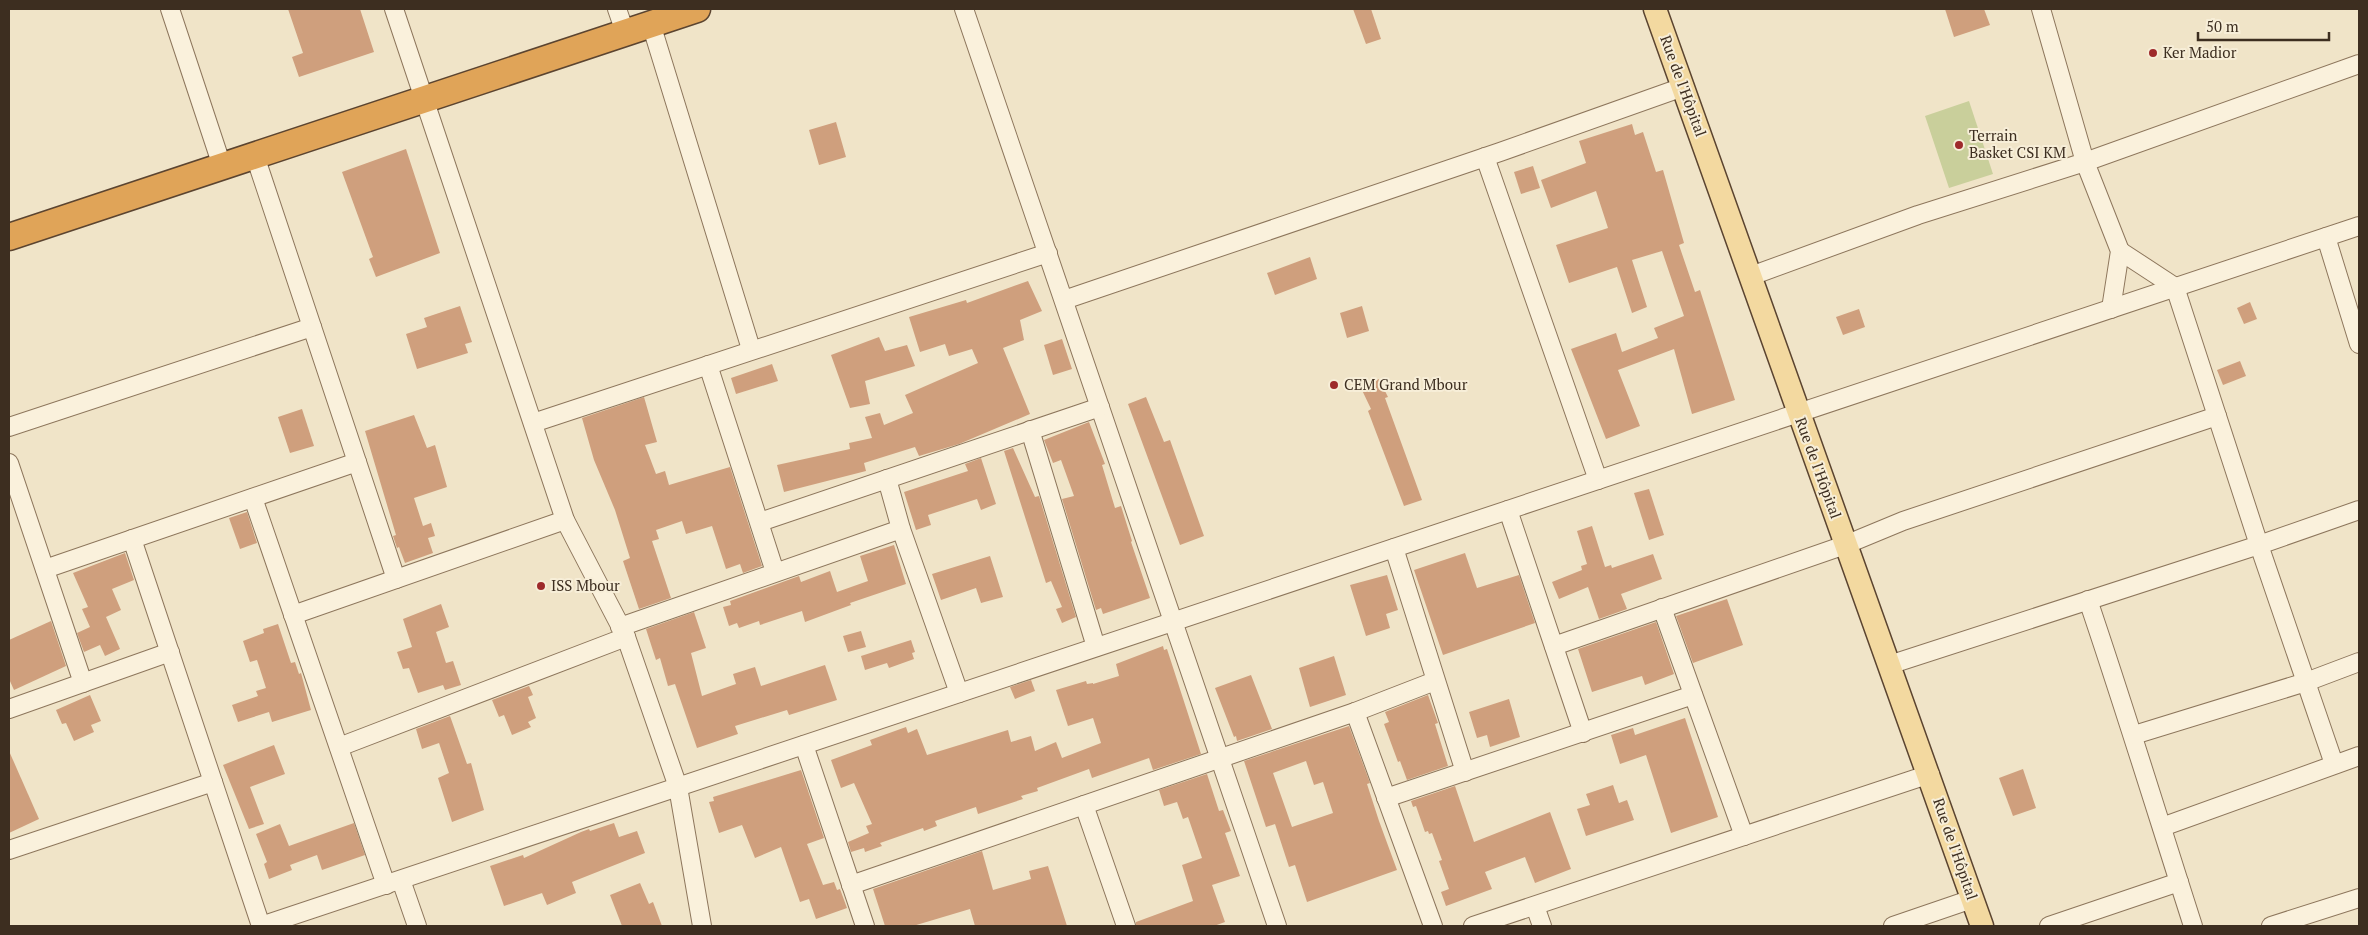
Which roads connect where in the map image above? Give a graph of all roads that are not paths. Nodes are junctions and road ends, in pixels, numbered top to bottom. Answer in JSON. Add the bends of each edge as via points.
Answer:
{"nodes":[{"id":1,"x":170,"y":9,"type":"edge"},
{"id":2,"x":394,"y":9,"type":"edge"},
{"id":3,"x":696,"y":9,"type":"edge"},
{"id":4,"x":964,"y":9,"type":"edge"},
{"id":5,"x":1655,"y":9,"type":"edge"},
{"id":6,"x":2040,"y":9,"type":"edge"},
{"id":7,"x":621,"y":20,"type":"edge"},
{"id":8,"x":651,"y":24,"type":"junction"},
{"id":9,"x":2359,"y":64,"type":"edge"},
{"id":10,"x":1683,"y":87,"type":"junction"},
{"id":11,"x":424,"y":99,"type":"junction"},
{"id":12,"x":255,"y":156,"type":"junction"},
{"id":13,"x":1485,"y":157,"type":"junction"},
{"id":14,"x":2085,"y":162,"type":"junction"},
{"id":15,"x":222,"y":166,"type":"junction"},
{"id":16,"x":2359,"y":226,"type":"edge"},
{"id":17,"x":9,"y":237,"type":"edge"},
{"id":18,"x":2326,"y":237,"type":"junction"},
{"id":19,"x":2120,"y":251,"type":"junction"},
{"id":20,"x":1048,"y":253,"type":"junction"},
{"id":21,"x":1751,"y":276,"type":"junction"},
{"id":22,"x":2175,"y":287,"type":"junction"},
{"id":23,"x":1064,"y":300,"type":"junction"},
{"id":24,"x":2111,"y":309,"type":"junction"},
{"id":25,"x":312,"y":327,"type":"junction"},
{"id":26,"x":2359,"y":344,"type":"edge"},
{"id":27,"x":751,"y":349,"type":"junction"},
{"id":28,"x":708,"y":365,"type":"junction"},
{"id":29,"x":1100,"y":407,"type":"junction"},
{"id":30,"x":1798,"y":413,"type":"junction"},
{"id":31,"x":2217,"y":416,"type":"junction"},
{"id":32,"x":533,"y":423,"type":"junction"},
{"id":33,"x":9,"y":427,"type":"edge"},
{"id":34,"x":1030,"y":430,"type":"junction"},
{"id":35,"x":357,"y":462,"type":"junction"},
{"id":36,"x":9,"y":463,"type":"edge"},
{"id":37,"x":887,"y":479,"type":"junction"},
{"id":38,"x":1598,"y":480,"type":"junction"},
{"id":39,"x":253,"y":498,"type":"junction"},
{"id":40,"x":1508,"y":510,"type":"junction"},
{"id":41,"x":2359,"y":510,"type":"edge"},
{"id":42,"x":565,"y":520,"type":"junction"},
{"id":43,"x":760,"y":522,"type":"junction"},
{"id":44,"x":901,"y":529,"type":"junction"},
{"id":45,"x":132,"y":539,"type":"junction"},
{"id":46,"x":1845,"y":545,"type":"junction"},
{"id":47,"x":2259,"y":545,"type":"junction"},
{"id":48,"x":1394,"y":548,"type":"junction"},
{"id":49,"x":45,"y":570,"type":"junction"},
{"id":50,"x":775,"y":572,"type":"junction"},
{"id":51,"x":396,"y":579,"type":"junction"},
{"id":52,"x":2088,"y":600,"type":"junction"},
{"id":53,"x":1662,"y":608,"type":"junction"},
{"id":54,"x":293,"y":615,"type":"junction"},
{"id":55,"x":1173,"y":622,"type":"junction"},
{"id":56,"x":623,"y":632,"type":"junction"},
{"id":57,"x":1554,"y":646,"type":"junction"},
{"id":58,"x":1096,"y":647,"type":"junction"},
{"id":59,"x":170,"y":652,"type":"junction"},
{"id":60,"x":2359,"y":662,"type":"edge"},
{"id":61,"x":1889,"y":665,"type":"junction"},
{"id":62,"x":1435,"y":681,"type":"junction"},
{"id":63,"x":2306,"y":682,"type":"junction"},
{"id":64,"x":83,"y":683,"type":"junction"},
{"id":65,"x":959,"y":693,"type":"junction"},
{"id":66,"x":1693,"y":695,"type":"junction"},
{"id":67,"x":9,"y":709,"type":"edge"},
{"id":68,"x":1355,"y":712,"type":"junction"},
{"id":69,"x":1583,"y":734,"type":"junction"},
{"id":70,"x":2134,"y":735,"type":"junction"},
{"id":71,"x":804,"y":745,"type":"junction"},
{"id":72,"x":338,"y":747,"type":"junction"},
{"id":73,"x":2359,"y":756,"type":"edge"},
{"id":74,"x":1220,"y":758,"type":"junction"},
{"id":75,"x":2334,"y":764,"type":"junction"},
{"id":76,"x":1465,"y":772,"type":"junction"},
{"id":77,"x":1930,"y":774,"type":"junction"},
{"id":78,"x":213,"y":782,"type":"junction"},
{"id":79,"x":678,"y":787,"type":"junction"},
{"id":80,"x":1386,"y":798,"type":"junction"},
{"id":81,"x":1084,"y":805,"type":"junction"},
{"id":82,"x":2162,"y":827,"type":"junction"},
{"id":83,"x":1744,"y":836,"type":"junction"},
{"id":84,"x":9,"y":850,"type":"edge"},
{"id":85,"x":393,"y":882,"type":"junction"},
{"id":86,"x":2179,"y":882,"type":"junction"},
{"id":87,"x":851,"y":885,"type":"junction"},
{"id":88,"x":2359,"y":898,"type":"edge"},
{"id":89,"x":1972,"y":899,"type":"junction"},
{"id":90,"x":1535,"y":906,"type":"junction"},
{"id":91,"x":269,"y":925,"type":"edge"},
{"id":92,"x":417,"y":926,"type":"edge"},
{"id":93,"x":702,"y":926,"type":"edge"},
{"id":94,"x":864,"y":926,"type":"edge"},
{"id":95,"x":1126,"y":926,"type":"edge"},
{"id":96,"x":1277,"y":926,"type":"edge"},
{"id":97,"x":1433,"y":926,"type":"edge"},
{"id":98,"x":1473,"y":926,"type":"edge"},
{"id":99,"x":1542,"y":926,"type":"edge"},
{"id":100,"x":1893,"y":926,"type":"edge"},
{"id":101,"x":1982,"y":926,"type":"edge"},
{"id":102,"x":2049,"y":926,"type":"edge"},
{"id":103,"x":2193,"y":926,"type":"edge"},
{"id":104,"x":2272,"y":926,"type":"edge"}],
"edges":[{"from":1,"to":15,"type":"street"},
{"from":2,"to":11,"type":"street"},
{"from":3,"to":8,"type":"highway"},
{"from":4,"to":20,"type":"street"},
{"from":5,"to":10,"type":"main road","name":"Rue de l'Hôpital"},
{"from":6,"to":14,"type":"street"},
{"from":7,"to":8,"type":"highway"},
{"from":7,"to":11,"type":"highway"},
{"from":8,"to":27,"type":"street"},
{"from":9,"to":14,"type":"street"},
{"from":10,"to":13,"type":"street"},
{"from":10,"to":21,"type":"main road","name":"Rue de l'Hôpital"},
{"from":11,"to":12,"type":"highway"},
{"from":11,"to":32,"type":"street"},
{"from":12,"to":15,"type":"highway"},
{"from":12,"to":25,"type":"street"},
{"from":13,"to":23,"type":"street"},
{"from":13,"to":38,"type":"street"},
{"from":14,"to":19,"type":"street"},
{"from":14,"to":21,"type":"street","via":[[1918,215]]},
{"from":15,"to":17,"type":"highway"},
{"from":16,"to":18,"type":"street"},
{"from":18,"to":22,"type":"street"},
{"from":18,"to":26,"type":"street"},
{"from":19,"to":22,"type":"street"},
{"from":19,"to":24,"type":"street"},
{"from":20,"to":23,"type":"street"},
{"from":20,"to":27,"type":"street"},
{"from":21,"to":30,"type":"main road","name":"Rue de l'Hôpital"},
{"from":22,"to":24,"type":"street"},
{"from":22,"to":31,"type":"street"},
{"from":23,"to":29,"type":"street"},
{"from":24,"to":30,"type":"street"},
{"from":25,"to":33,"type":"street"},
{"from":25,"to":35,"type":"street"},
{"from":27,"to":28,"type":"street"},
{"from":28,"to":32,"type":"street"},
{"from":28,"to":43,"type":"street"},
{"from":29,"to":34,"type":"street"},
{"from":29,"to":55,"type":"street"},
{"from":30,"to":38,"type":"street"},
{"from":30,"to":46,"type":"main road","name":"Rue de l'Hôpital"},
{"from":31,"to":46,"type":"street","via":[[1903,521]]},
{"from":31,"to":47,"type":"street"},
{"from":32,"to":42,"type":"street"},
{"from":34,"to":37,"type":"street"},
{"from":34,"to":58,"type":"street"},
{"from":35,"to":39,"type":"street"},
{"from":35,"to":51,"type":"street"},
{"from":36,"to":49,"type":"street"},
{"from":37,"to":43,"type":"street"},
{"from":37,"to":44,"type":"street"},
{"from":38,"to":40,"type":"street"},
{"from":39,"to":45,"type":"street"},
{"from":39,"to":54,"type":"street"},
{"from":40,"to":48,"type":"street"},
{"from":40,"to":57,"type":"street"},
{"from":41,"to":47,"type":"street"},
{"from":42,"to":51,"type":"street"},
{"from":42,"to":56,"type":"street"},
{"from":43,"to":50,"type":"street"},
{"from":44,"to":50,"type":"street"},
{"from":44,"to":65,"type":"street"},
{"from":45,"to":49,"type":"street"},
{"from":45,"to":59,"type":"street"},
{"from":46,"to":53,"type":"street"},
{"from":46,"to":61,"type":"main road","name":"Rue de l'Hôpital"},
{"from":47,"to":52,"type":"street"},
{"from":47,"to":63,"type":"street"},
{"from":48,"to":55,"type":"street"},
{"from":48,"to":62,"type":"street"},
{"from":49,"to":64,"type":"street"},
{"from":50,"to":56,"type":"street"},
{"from":51,"to":54,"type":"street"},
{"from":52,"to":61,"type":"street"},
{"from":52,"to":70,"type":"street"},
{"from":53,"to":57,"type":"street"},
{"from":53,"to":66,"type":"street"},
{"from":54,"to":72,"type":"street"},
{"from":55,"to":58,"type":"street"},
{"from":55,"to":74,"type":"street"},
{"from":56,"to":72,"type":"street"},
{"from":56,"to":79,"type":"street"},
{"from":57,"to":69,"type":"street"},
{"from":58,"to":65,"type":"street"},
{"from":59,"to":64,"type":"street"},
{"from":59,"to":78,"type":"street"},
{"from":60,"to":63,"type":"street"},
{"from":61,"to":77,"type":"main road","name":"Rue de l'Hôpital"},
{"from":62,"to":68,"type":"street"},
{"from":62,"to":76,"type":"street"},
{"from":63,"to":70,"type":"street"},
{"from":63,"to":75,"type":"street"},
{"from":64,"to":67,"type":"street"},
{"from":65,"to":71,"type":"street"},
{"from":66,"to":69,"type":"street"},
{"from":66,"to":83,"type":"street"},
{"from":68,"to":74,"type":"street"},
{"from":68,"to":80,"type":"street"},
{"from":69,"to":76,"type":"street"},
{"from":70,"to":82,"type":"street"},
{"from":71,"to":79,"type":"street"},
{"from":71,"to":87,"type":"street"},
{"from":72,"to":85,"type":"street"},
{"from":73,"to":75,"type":"street"},
{"from":74,"to":81,"type":"street"},
{"from":74,"to":96,"type":"street"},
{"from":75,"to":82,"type":"street"},
{"from":76,"to":80,"type":"street"},
{"from":77,"to":83,"type":"street"},
{"from":77,"to":89,"type":"main road","name":"Rue de l'Hôpital"},
{"from":78,"to":84,"type":"street"},
{"from":78,"to":91,"type":"street"},
{"from":79,"to":85,"type":"street"},
{"from":79,"to":93,"type":"street"},
{"from":80,"to":97,"type":"street"},
{"from":81,"to":87,"type":"street"},
{"from":81,"to":95,"type":"street"},
{"from":82,"to":86,"type":"street"},
{"from":83,"to":90,"type":"street"},
{"from":85,"to":91,"type":"street"},
{"from":85,"to":92,"type":"street"},
{"from":86,"to":102,"type":"street"},
{"from":86,"to":103,"type":"street"},
{"from":87,"to":94,"type":"street"},
{"from":88,"to":104,"type":"street"},
{"from":89,"to":100,"type":"street"},
{"from":89,"to":101,"type":"main road","name":"Rue de l'Hôpital"},
{"from":90,"to":98,"type":"street"},
{"from":90,"to":99,"type":"street"}]}
